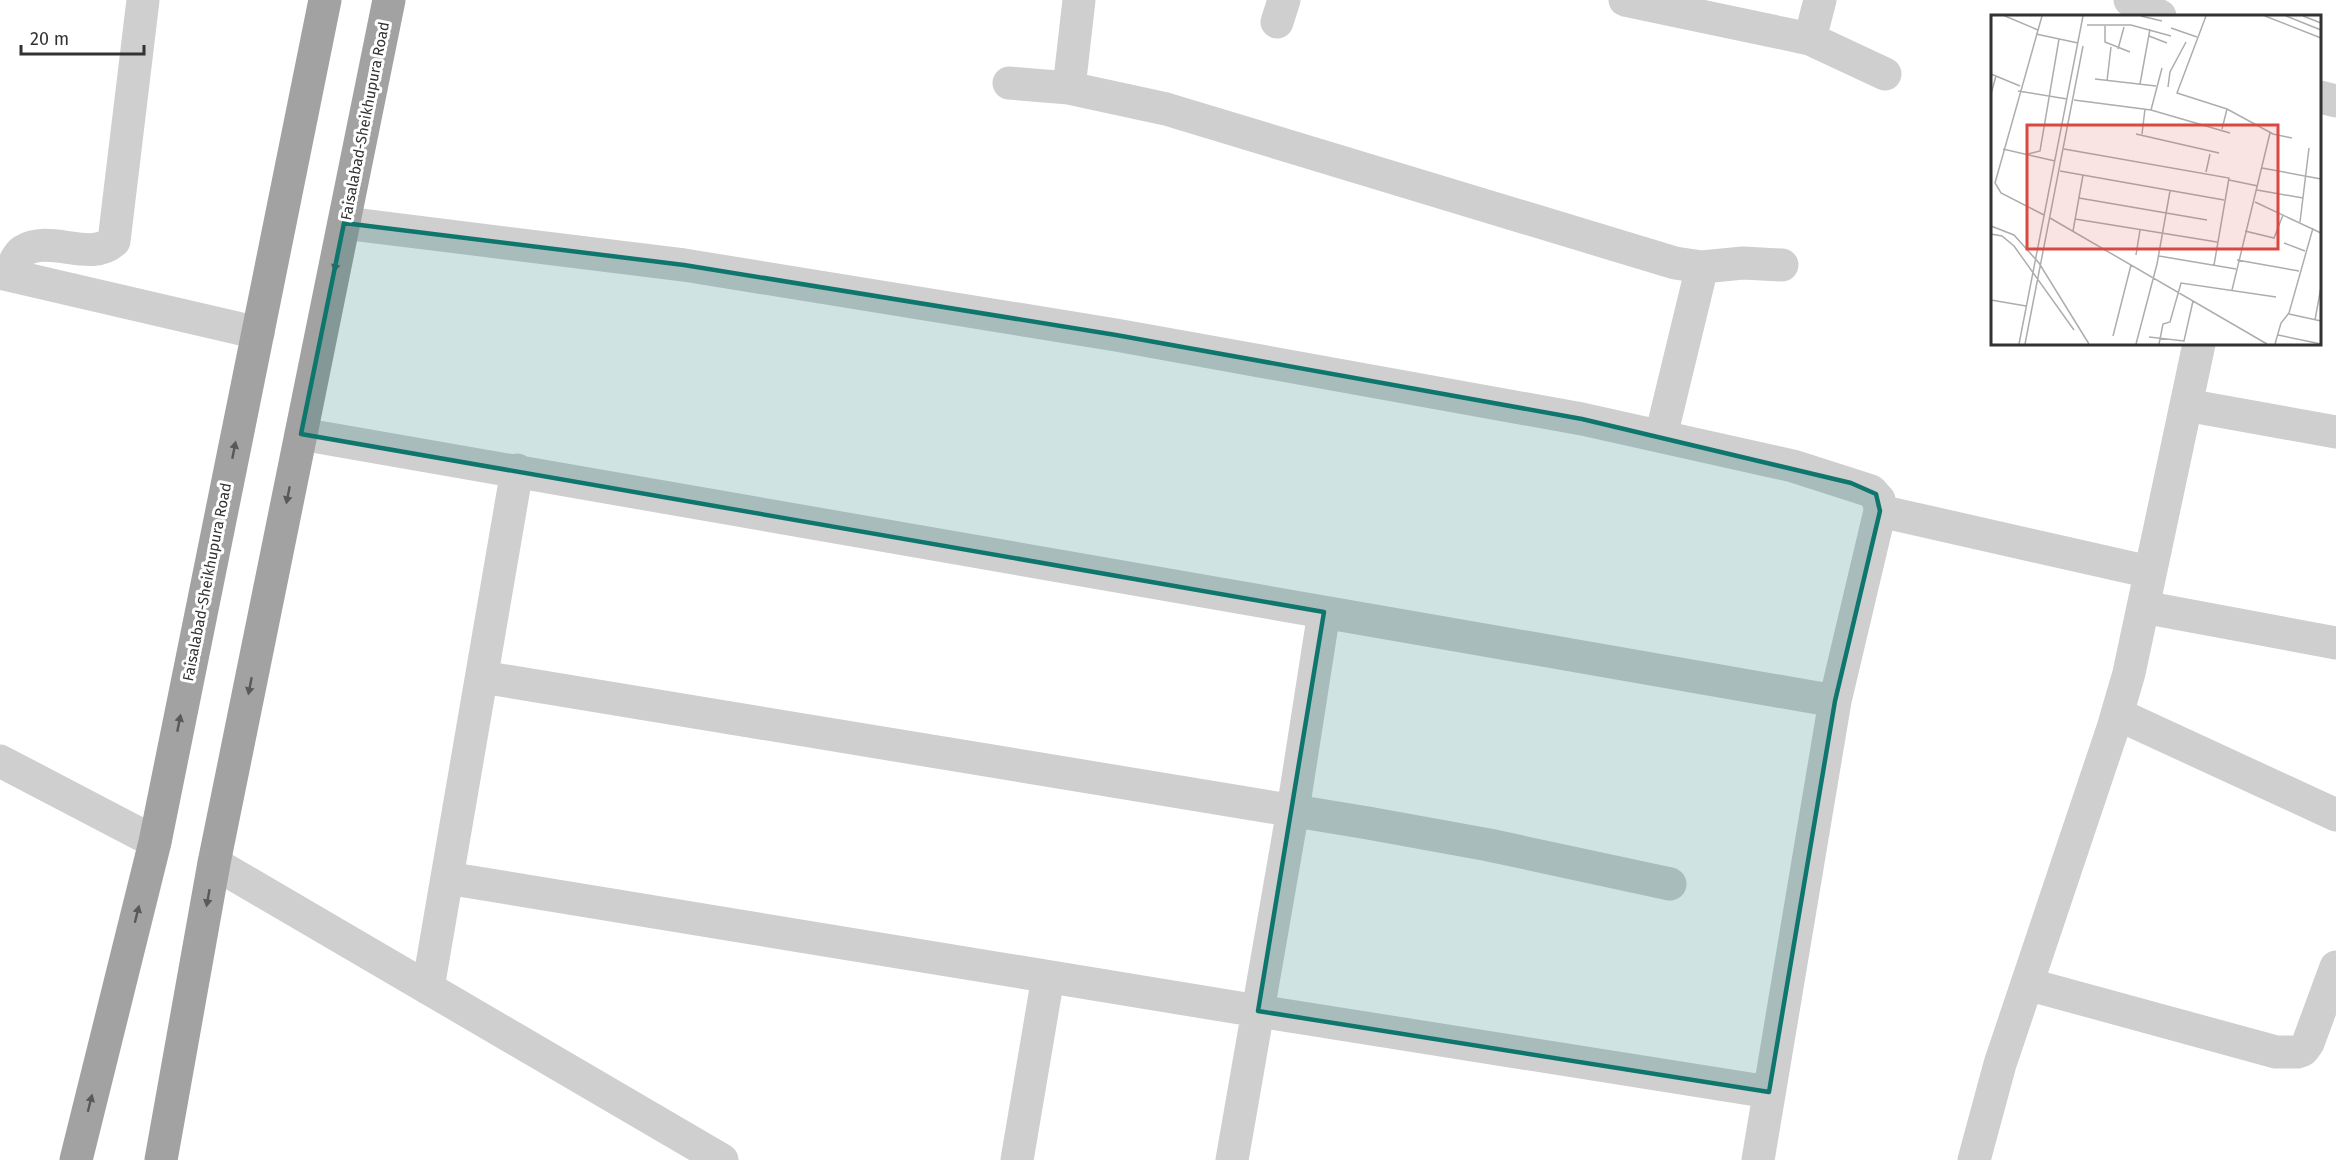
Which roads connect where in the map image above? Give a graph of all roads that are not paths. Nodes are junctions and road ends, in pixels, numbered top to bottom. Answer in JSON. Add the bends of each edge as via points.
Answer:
{"nodes":[{"id":1,"x":143,"y":0,"type":"edge"},
{"id":2,"x":325,"y":0,"type":"edge"},
{"id":3,"x":389,"y":0,"type":"edge"},
{"id":4,"x":1079,"y":0,"type":"edge"},
{"id":5,"x":1625,"y":0,"type":"edge"},
{"id":6,"x":1820,"y":0,"type":"edge"},
{"id":7,"x":2130,"y":0,"type":"edge"},
{"id":8,"x":2158,"y":15,"type":"edge"},
{"id":9,"x":1810,"y":39,"type":"junction"},
{"id":10,"x":1885,"y":74,"type":"dead end"},
{"id":11,"x":1009,"y":83,"type":"dead end"},
{"id":12,"x":1069,"y":88,"type":"junction"},
{"id":13,"x":2321,"y":97,"type":"edge"},
{"id":14,"x":2336,"y":101,"type":"edge"},
{"id":15,"x":344,"y":223,"type":"junction"},
{"id":16,"x":1782,"y":265,"type":"dead end"},
{"id":17,"x":1702,"y":267,"type":"junction"},
{"id":18,"x":5,"y":274,"type":"edge"},
{"id":19,"x":258,"y":333,"type":"junction"},
{"id":20,"x":2199,"y":345,"type":"edge"},
{"id":21,"x":2186,"y":405,"type":"junction"},
{"id":22,"x":2336,"y":432,"type":"edge"},
{"id":23,"x":301,"y":434,"type":"junction"},
{"id":24,"x":1660,"y":436,"type":"junction"},
{"id":25,"x":517,"y":470,"type":"junction"},
{"id":26,"x":1880,"y":511,"type":"junction"},
{"id":27,"x":2150,"y":572,"type":"junction"},
{"id":28,"x":2143,"y":607,"type":"junction"},
{"id":29,"x":1324,"y":612,"type":"junction"},
{"id":30,"x":2336,"y":643,"type":"edge"},
{"id":31,"x":482,"y":677,"type":"junction"},
{"id":32,"x":1835,"y":701,"type":"junction"},
{"id":33,"x":2117,"y":714,"type":"junction"},
{"id":34,"x":0,"y":761,"type":"edge"},
{"id":35,"x":1293,"y":810,"type":"junction"},
{"id":36,"x":2336,"y":815,"type":"edge"},
{"id":37,"x":155,"y":842,"type":"junction"},
{"id":38,"x":214,"y":863,"type":"junction"},
{"id":39,"x":447,"y":878,"type":"junction"},
{"id":40,"x":1670,"y":884,"type":"dead end"},
{"id":41,"x":2336,"y":967,"type":"edge"},
{"id":42,"x":1048,"y":977,"type":"junction"},
{"id":43,"x":2027,"y":984,"type":"junction"},
{"id":44,"x":428,"y":988,"type":"junction"},
{"id":45,"x":1258,"y":1011,"type":"junction"},
{"id":46,"x":1769,"y":1092,"type":"junction"},
{"id":47,"x":76,"y":1160,"type":"edge"},
{"id":48,"x":161,"y":1160,"type":"edge"},
{"id":49,"x":722,"y":1160,"type":"edge"},
{"id":50,"x":1017,"y":1160,"type":"edge"},
{"id":51,"x":1232,"y":1160,"type":"edge"},
{"id":52,"x":1758,"y":1160,"type":"edge"},
{"id":53,"x":1974,"y":1160,"type":"edge"}],
"edges":[{"from":1,"to":18,"type":"street","via":[[114,241],[98,249],[30,248],[21,252]]},
{"from":2,"to":19,"type":"highway","name":"Faisalabad-Sheikhupura Road"},
{"from":3,"to":15,"type":"highway","name":"Faisalabad-Sheikhupura Road"},
{"from":4,"to":12,"type":"street"},
{"from":5,"to":9,"type":"street"},
{"from":6,"to":9,"type":"street"},
{"from":7,"to":8,"type":"street"},
{"from":9,"to":10,"type":"street"},
{"from":11,"to":12,"type":"street"},
{"from":12,"to":17,"type":"street","via":[[1166,109],[1674,263]]},
{"from":13,"to":14,"type":"street"},
{"from":15,"to":23,"type":"highway","name":"Faisalabad-Sheikhupura Road","one_way":true},
{"from":15,"to":24,"type":"street","via":[[684,265],[1116,335]]},
{"from":16,"to":17,"type":"street"},
{"from":17,"to":24,"type":"street"},
{"from":18,"to":19,"type":"street"},
{"from":37,"to":19,"type":"highway","name":"Faisalabad-Sheikhupura Road","one_way":true},
{"from":20,"to":21,"type":"street"},
{"from":21,"to":22,"type":"street"},
{"from":21,"to":27,"type":"street"},
{"from":23,"to":25,"type":"street"},
{"from":23,"to":38,"type":"highway","name":"Faisalabad-Sheikhupura Road","one_way":true},
{"from":24,"to":26,"type":"street","via":[[1851,483],[1876,494]]},
{"from":25,"to":29,"type":"street"},
{"from":25,"to":31,"type":"street"},
{"from":26,"to":27,"type":"street"},
{"from":26,"to":32,"type":"street"},
{"from":27,"to":28,"type":"street"},
{"from":28,"to":30,"type":"street"},
{"from":28,"to":33,"type":"street"},
{"from":29,"to":32,"type":"street"},
{"from":29,"to":35,"type":"street"},
{"from":31,"to":35,"type":"street"},
{"from":31,"to":39,"type":"street"},
{"from":32,"to":46,"type":"street"},
{"from":33,"to":36,"type":"street"},
{"from":33,"to":43,"type":"street"},
{"from":34,"to":37,"type":"street"},
{"from":35,"to":40,"type":"street","via":[[1489,845]]},
{"from":35,"to":45,"type":"street"},
{"from":47,"to":37,"type":"highway","name":"Faisalabad-Sheikhupura Road","one_way":true},
{"from":38,"to":44,"type":"street"},
{"from":38,"to":48,"type":"highway","name":"Faisalabad-Sheikhupura Road","one_way":true},
{"from":39,"to":42,"type":"street"},
{"from":39,"to":44,"type":"street"},
{"from":41,"to":43,"type":"street","via":[[2308,1043],[2303,1050],[2287,1053]]},
{"from":42,"to":45,"type":"street"},
{"from":42,"to":50,"type":"street"},
{"from":43,"to":53,"type":"street"},
{"from":44,"to":49,"type":"street"},
{"from":45,"to":46,"type":"street"},
{"from":45,"to":51,"type":"street"},
{"from":46,"to":52,"type":"street"}]}
